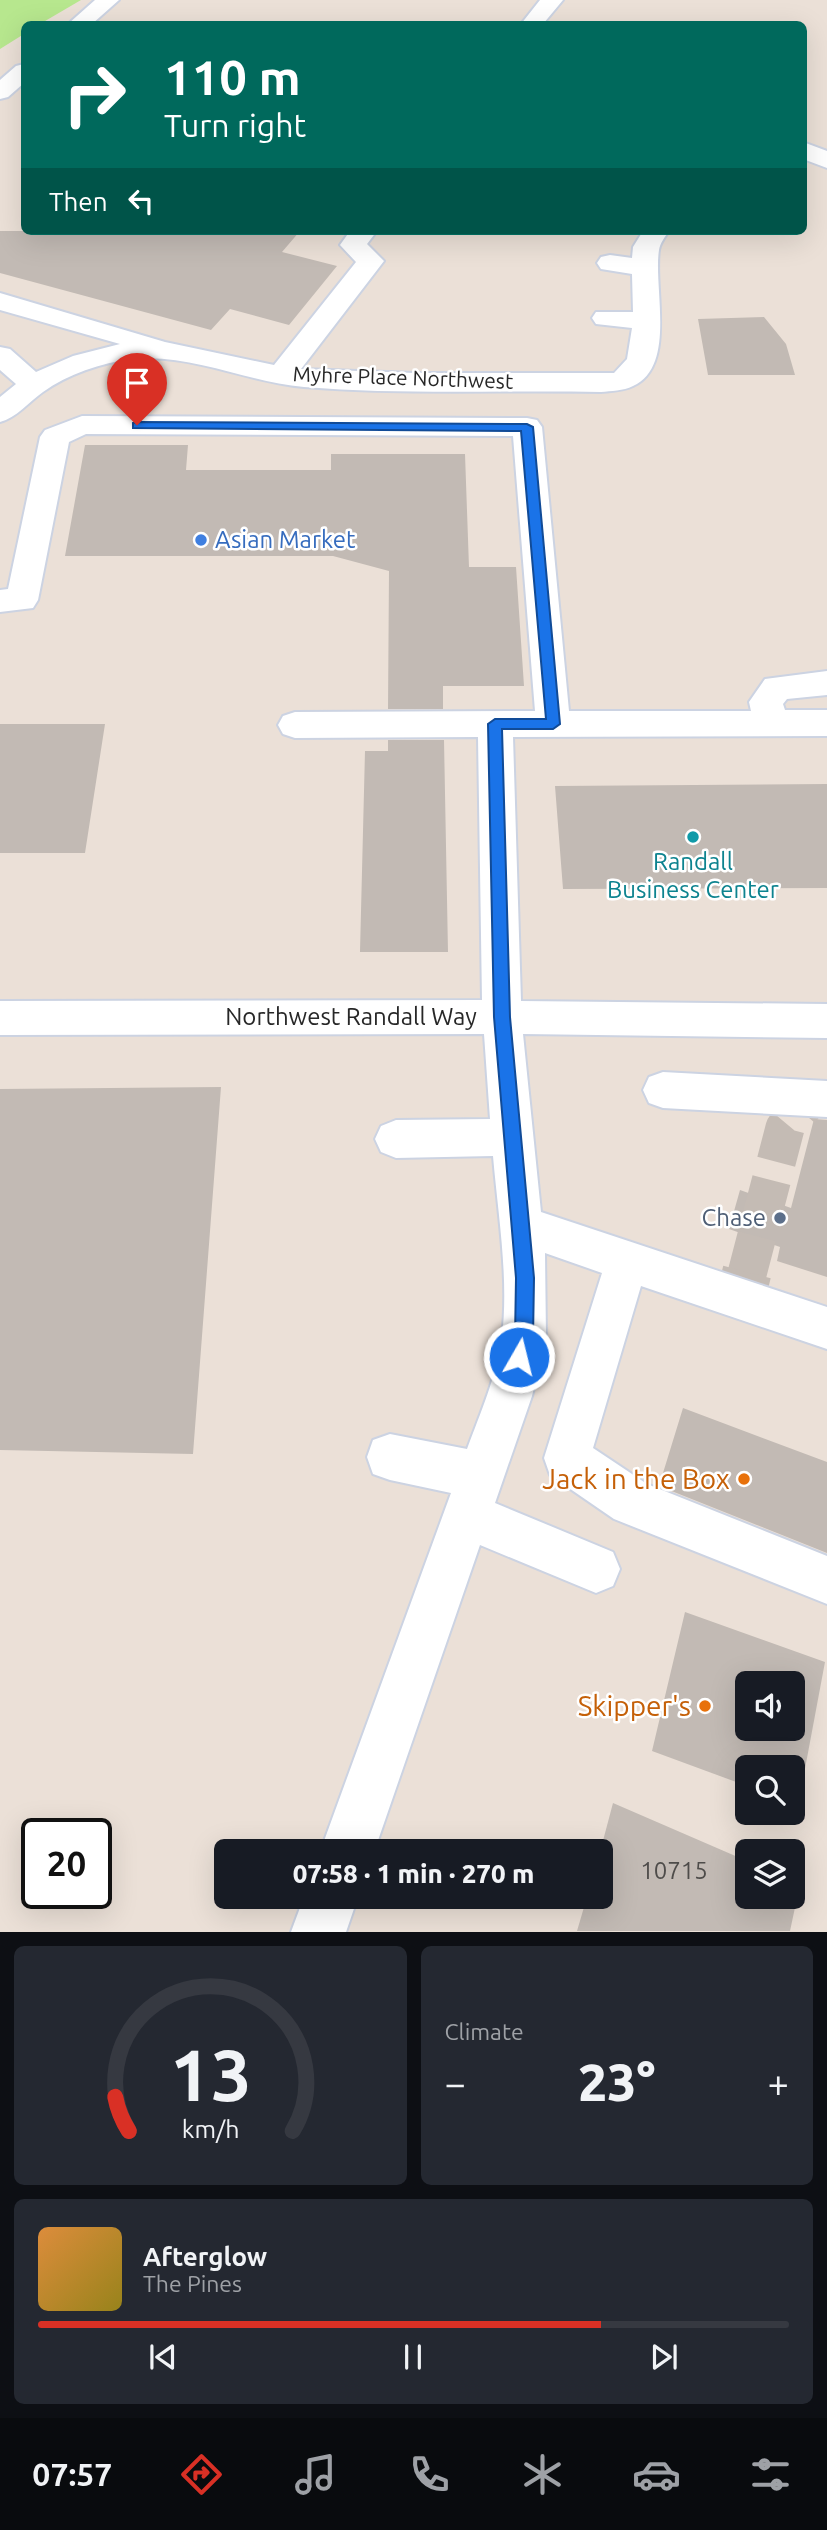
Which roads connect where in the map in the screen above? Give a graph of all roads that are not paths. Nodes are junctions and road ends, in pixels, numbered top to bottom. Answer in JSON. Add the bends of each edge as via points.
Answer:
{"nodes":[{"id":1,"x":108,"y":0,"type":"edge"},
{"id":2,"x":552,"y":0,"type":"edge"},
{"id":3,"x":83,"y":21,"type":"edge"},
{"id":4,"x":534,"y":21,"type":"edge"},
{"id":5,"x":21,"y":74,"type":"edge"},
{"id":6,"x":0,"y":92,"type":"edge"},
{"id":7,"x":807,"y":151,"type":"edge"},
{"id":8,"x":827,"y":161,"type":"edge"},
{"id":9,"x":807,"y":168,"type":"edge"},
{"id":10,"x":361,"y":235,"type":"edge"},
{"id":11,"x":654,"y":235,"type":"edge"},
{"id":12,"x":610,"y":263,"type":"dead end"},
{"id":13,"x":646,"y":268,"type":"junction"},
{"id":14,"x":0,"y":301,"type":"edge"},
{"id":15,"x":606,"y":318,"type":"dead end"},
{"id":16,"x":647,"y":321,"type":"junction"},
{"id":17,"x":177,"y":351,"type":"junction"},
{"id":18,"x":0,"y":355,"type":"edge"},
{"id":19,"x":282,"y":374,"type":"junction"},
{"id":20,"x":33,"y":384,"type":"junction"},
{"id":21,"x":0,"y":413,"type":"edge"},
{"id":22,"x":0,"y":601,"type":"edge"},
{"id":23,"x":827,"y":683,"type":"edge"},
{"id":24,"x":770,"y":723,"type":"junction"},
{"id":25,"x":827,"y":723,"type":"edge"},
{"id":26,"x":295,"y":724,"type":"dead end"},
{"id":27,"x":495,"y":724,"type":"junction"},
{"id":28,"x":553,"y":724,"type":"junction"},
{"id":29,"x":502,"y":1017,"type":"junction"},
{"id":30,"x":0,"y":1018,"type":"edge"},
{"id":31,"x":827,"y":1020,"type":"edge"},
{"id":32,"x":663,"y":1090,"type":"dead end"},
{"id":33,"x":827,"y":1099,"type":"edge"},
{"id":34,"x":512,"y":1137,"type":"junction"},
{"id":35,"x":396,"y":1139,"type":"dead end"},
{"id":36,"x":520,"y":1225,"type":"junction"},
{"id":37,"x":627,"y":1261,"type":"junction"},
{"id":38,"x":827,"y":1328,"type":"edge"},
{"id":39,"x":390,"y":1457,"type":"dead end"},
{"id":40,"x":474,"y":1495,"type":"junction"},
{"id":41,"x":596,"y":1569,"type":"dead end"},
{"id":42,"x":827,"y":1580,"type":"edge"},
{"id":43,"x":352,"y":1839,"type":"edge"},
{"id":44,"x":326,"y":1909,"type":"edge"},
{"id":45,"x":318,"y":1931,"type":"edge"}],
"edges":[{"from":1,"to":3,"type":"street"},
{"from":2,"to":4,"type":"street"},
{"from":5,"to":6,"type":"street"},
{"from":7,"to":8,"type":"street"},
{"from":8,"to":9,"type":"street"},
{"from":10,"to":19,"type":"street","via":[[353,245],[371,261]]},
{"from":11,"to":13,"type":"street","name":"Myhre Place Northwest","via":[[646,247]]},
{"from":12,"to":13,"type":"street"},
{"from":13,"to":16,"type":"street","name":"Myhre Place Northwest"},
{"from":14,"to":17,"type":"street"},
{"from":15,"to":16,"type":"street"},
{"from":16,"to":19,"type":"street","name":"Myhre Place Northwest","via":[[640,360],[624,380],[358,379]]},
{"from":17,"to":19,"type":"street","name":"Myhre Place Northwest"},
{"from":17,"to":20,"type":"street","name":"Myhre Place Northwest","via":[[101,358]]},
{"from":18,"to":20,"type":"street"},
{"from":20,"to":21,"type":"street","name":"Myhre Place Northwest"},
{"from":22,"to":28,"type":"street","via":[[22,600],[55,437],[82,425],[527,427]]},
{"from":23,"to":24,"type":"street","via":[[777,688],[766,702]]},
{"from":24,"to":25,"type":"street"},
{"from":24,"to":28,"type":"street"},
{"from":26,"to":27,"type":"street"},
{"from":27,"to":28,"type":"street"},
{"from":27,"to":29,"type":"street"},
{"from":29,"to":30,"type":"street","name":"Northwest Randall Way"},
{"from":29,"to":31,"type":"street","name":"Northwest Randall Way"},
{"from":29,"to":34,"type":"street"},
{"from":32,"to":33,"type":"street"},
{"from":34,"to":35,"type":"street"},
{"from":34,"to":36,"type":"street"},
{"from":36,"to":37,"type":"street"},
{"from":36,"to":40,"type":"street","via":[[524,1338]]},
{"from":37,"to":38,"type":"street"},
{"from":37,"to":42,"type":"street","via":[[567,1458],[631,1502]]},
{"from":39,"to":40,"type":"street"},
{"from":40,"to":41,"type":"street"},
{"from":40,"to":43,"type":"street"},
{"from":44,"to":45,"type":"street"}]}
